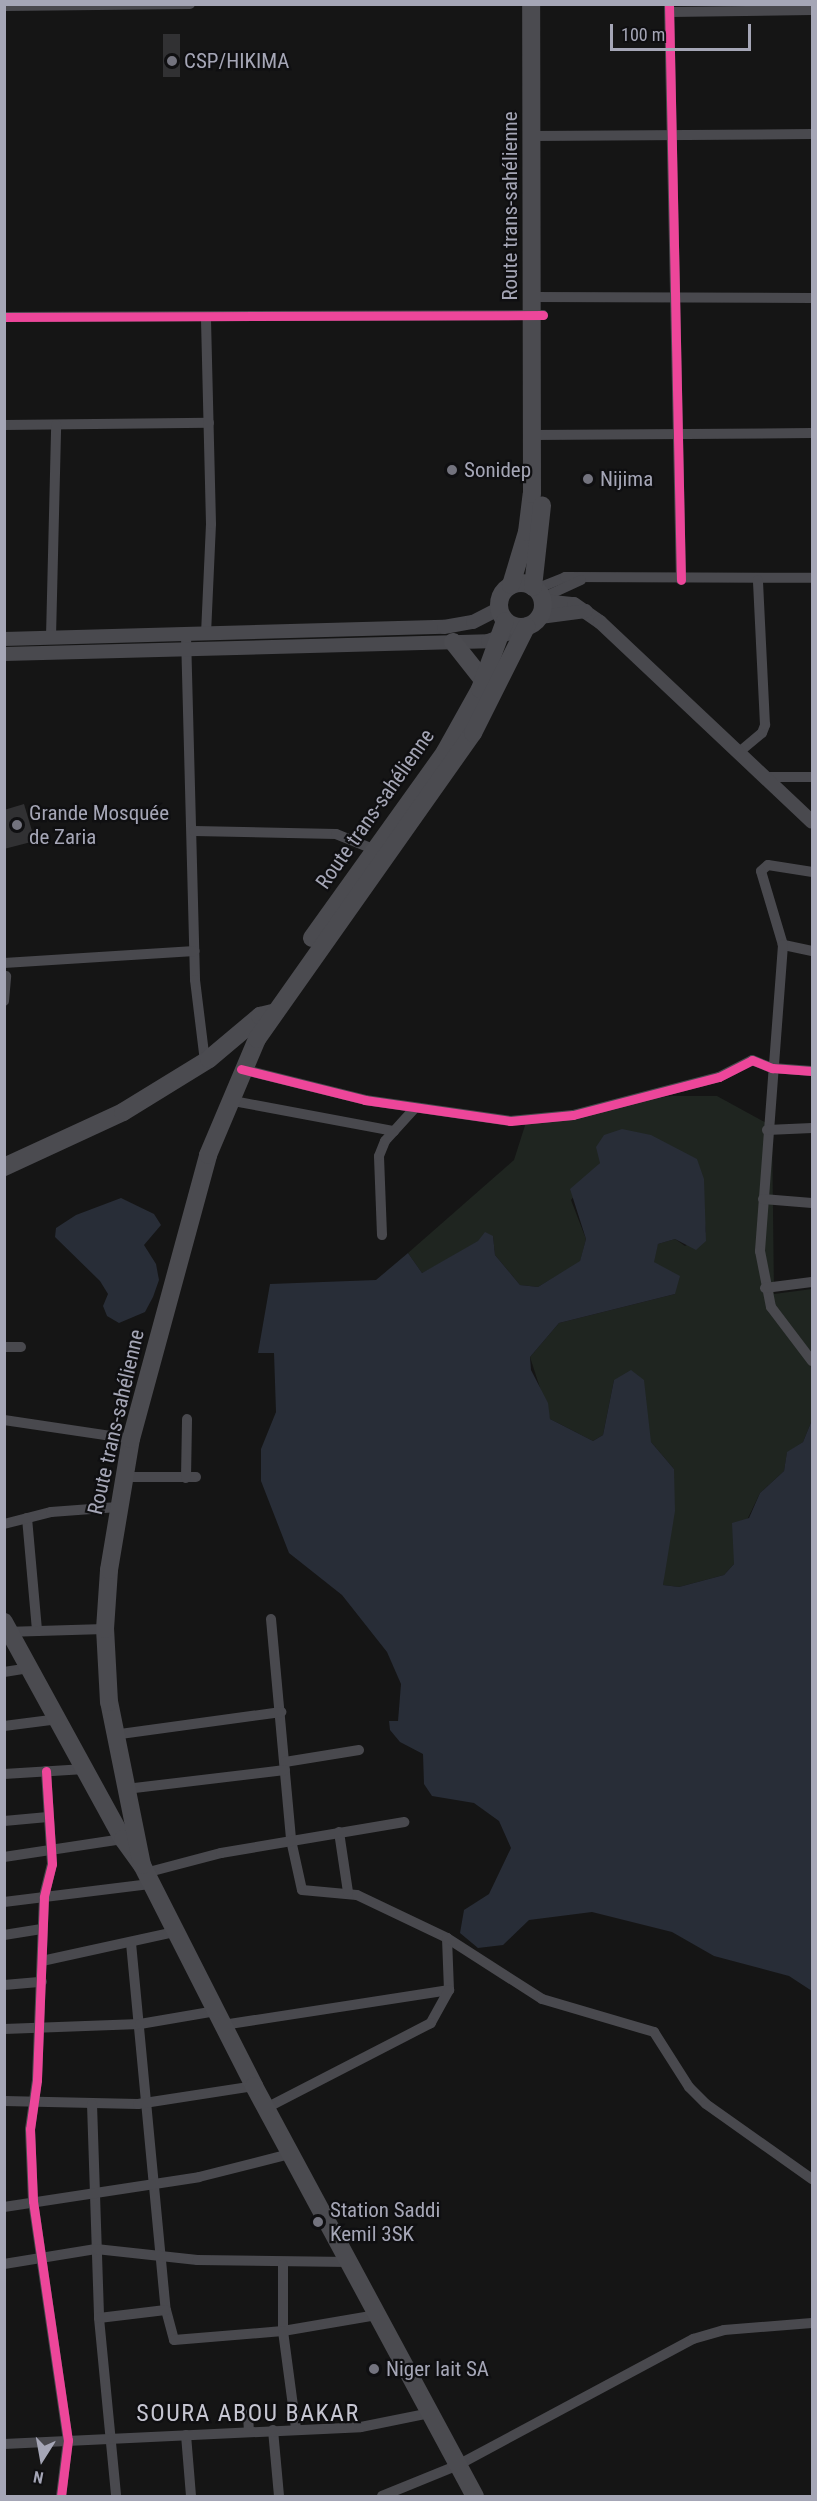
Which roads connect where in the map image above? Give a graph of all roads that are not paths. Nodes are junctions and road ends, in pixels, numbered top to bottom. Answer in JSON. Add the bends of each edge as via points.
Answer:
{"nodes":[{"id":1,"x":190,"y":4,"type":"edge"},
{"id":2,"x":531,"y":4,"type":"edge"},
{"id":3,"x":542,"y":4,"type":"edge"},
{"id":4,"x":67,"y":5,"type":"edge"},
{"id":5,"x":4,"y":6,"type":"edge"},
{"id":6,"x":670,"y":8,"type":"edge"},
{"id":7,"x":813,"y":10,"type":"edge"},
{"id":8,"x":813,"y":134,"type":"edge"},
{"id":9,"x":537,"y":136,"type":"junction"},
{"id":10,"x":671,"y":136,"type":"junction"},
{"id":11,"x":678,"y":295,"type":"junction"},
{"id":12,"x":813,"y":298,"type":"edge"},
{"id":13,"x":538,"y":307,"type":"junction"},
{"id":14,"x":4,"y":317,"type":"edge"},
{"id":15,"x":206,"y":317,"type":"junction"},
{"id":16,"x":209,"y":423,"type":"junction"},
{"id":17,"x":4,"y":425,"type":"edge"},
{"id":18,"x":56,"y":425,"type":"junction"},
{"id":19,"x":681,"y":433,"type":"junction"},
{"id":20,"x":813,"y":433,"type":"edge"},
{"id":21,"x":538,"y":435,"type":"junction"},
{"id":22,"x":813,"y":578,"type":"edge"},
{"id":23,"x":681,"y":579,"type":"junction"},
{"id":24,"x":759,"y":580,"type":"junction"},
{"id":25,"x":511,"y":585,"type":"junction"},
{"id":26,"x":536,"y":603,"type":"junction"},
{"id":27,"x":502,"y":615,"type":"junction"},
{"id":28,"x":206,"y":634,"type":"junction"},
{"id":29,"x":51,"y":637,"type":"junction"},
{"id":30,"x":4,"y":639,"type":"edge"},
{"id":31,"x":497,"y":641,"type":"junction"},
{"id":32,"x":186,"y":642,"type":"junction"},
{"id":33,"x":453,"y":642,"type":"junction"},
{"id":34,"x":4,"y":654,"type":"edge"},
{"id":35,"x":483,"y":680,"type":"junction"},
{"id":36,"x":738,"y":753,"type":"junction"},
{"id":37,"x":764,"y":777,"type":"junction"},
{"id":38,"x":813,"y":777,"type":"edge"},
{"id":39,"x":813,"y":822,"type":"edge"},
{"id":40,"x":194,"y":831,"type":"junction"},
{"id":41,"x":381,"y":853,"type":"junction"},
{"id":42,"x":813,"y":872,"type":"edge"},
{"id":43,"x":783,"y":945,"type":"junction"},
{"id":44,"x":195,"y":951,"type":"junction"},
{"id":45,"x":813,"y":951,"type":"edge"},
{"id":46,"x":4,"y":963,"type":"edge"},
{"id":47,"x":6,"y":976,"type":"dead end"},
{"id":48,"x":4,"y":1001,"type":"edge"},
{"id":49,"x":270,"y":1013,"type":"junction"},
{"id":50,"x":204,"y":1062,"type":"junction"},
{"id":51,"x":772,"y":1068,"type":"junction"},
{"id":52,"x":241,"y":1070,"type":"junction"},
{"id":53,"x":813,"y":1071,"type":"edge"},
{"id":54,"x":228,"y":1100,"type":"junction"},
{"id":55,"x":415,"y":1108,"type":"junction"},
{"id":56,"x":813,"y":1128,"type":"edge"},
{"id":57,"x":394,"y":1131,"type":"junction"},
{"id":58,"x":767,"y":1131,"type":"junction"},
{"id":59,"x":4,"y":1167,"type":"edge"},
{"id":60,"x":763,"y":1199,"type":"junction"},
{"id":61,"x":813,"y":1203,"type":"edge"},
{"id":62,"x":382,"y":1235,"type":"dead end"},
{"id":63,"x":813,"y":1282,"type":"edge"},
{"id":64,"x":765,"y":1288,"type":"junction"},
{"id":65,"x":4,"y":1347,"type":"edge"},
{"id":66,"x":21,"y":1347,"type":"dead end"},
{"id":67,"x":813,"y":1362,"type":"edge"},
{"id":68,"x":187,"y":1419,"type":"dead end"},
{"id":69,"x":4,"y":1420,"type":"edge"},
{"id":70,"x":131,"y":1439,"type":"junction"},
{"id":71,"x":124,"y":1477,"type":"junction"},
{"id":72,"x":118,"y":1507,"type":"junction"},
{"id":73,"x":27,"y":1518,"type":"junction"},
{"id":74,"x":4,"y":1524,"type":"edge"},
{"id":75,"x":271,"y":1618,"type":"dead end"},
{"id":76,"x":6,"y":1629,"type":"edge"},
{"id":77,"x":105,"y":1629,"type":"junction"},
{"id":78,"x":37,"y":1630,"type":"junction"},
{"id":79,"x":29,"y":1668,"type":"junction"},
{"id":80,"x":4,"y":1672,"type":"edge"},
{"id":81,"x":281,"y":1712,"type":"junction"},
{"id":82,"x":59,"y":1719,"type":"junction"},
{"id":83,"x":4,"y":1726,"type":"edge"},
{"id":84,"x":113,"y":1736,"type":"junction"},
{"id":85,"x":359,"y":1750,"type":"dead end"},
{"id":86,"x":285,"y":1766,"type":"junction"},
{"id":87,"x":85,"y":1769,"type":"junction"},
{"id":88,"x":46,"y":1771,"type":"junction"},
{"id":89,"x":4,"y":1774,"type":"edge"},
{"id":90,"x":126,"y":1789,"type":"junction"},
{"id":91,"x":48,"y":1817,"type":"junction"},
{"id":92,"x":4,"y":1821,"type":"edge"},
{"id":93,"x":404,"y":1822,"type":"dead end"},
{"id":94,"x":339,"y":1832,"type":"junction"},
{"id":95,"x":123,"y":1839,"type":"junction"},
{"id":96,"x":291,"y":1840,"type":"junction"},
{"id":97,"x":52,"y":1851,"type":"junction"},
{"id":98,"x":4,"y":1857,"type":"edge"},
{"id":99,"x":146,"y":1874,"type":"junction"},
{"id":100,"x":348,"y":1892,"type":"junction"},
{"id":101,"x":44,"y":1897,"type":"junction"},
{"id":102,"x":4,"y":1902,"type":"edge"},
{"id":103,"x":42,"y":1929,"type":"junction"},
{"id":104,"x":174,"y":1932,"type":"junction"},
{"id":105,"x":4,"y":1935,"type":"edge"},
{"id":106,"x":447,"y":1938,"type":"junction"},
{"id":107,"x":131,"y":1943,"type":"junction"},
{"id":108,"x":42,"y":1961,"type":"junction"},
{"id":109,"x":42,"y":1983,"type":"junction"},
{"id":110,"x":4,"y":1985,"type":"edge"},
{"id":111,"x":449,"y":1990,"type":"junction"},
{"id":112,"x":219,"y":2018,"type":"junction"},
{"id":113,"x":140,"y":2024,"type":"junction"},
{"id":114,"x":39,"y":2028,"type":"junction"},
{"id":115,"x":4,"y":2029,"type":"edge"},
{"id":116,"x":254,"y":2086,"type":"junction"},
{"id":117,"x":4,"y":2101,"type":"edge"},
{"id":118,"x":34,"y":2102,"type":"junction"},
{"id":119,"x":148,"y":2103,"type":"junction"},
{"id":120,"x":92,"y":2104,"type":"junction"},
{"id":121,"x":266,"y":2108,"type":"junction"},
{"id":122,"x":290,"y":2154,"type":"junction"},
{"id":123,"x":813,"y":2179,"type":"edge"},
{"id":124,"x":157,"y":2182,"type":"junction"},
{"id":125,"x":94,"y":2192,"type":"junction"},
{"id":126,"x":33,"y":2201,"type":"junction"},
{"id":127,"x":4,"y":2207,"type":"edge"},
{"id":128,"x":96,"y":2249,"type":"junction"},
{"id":129,"x":162,"y":2256,"type":"junction"},
{"id":130,"x":40,"y":2257,"type":"junction"},
{"id":131,"x":349,"y":2262,"type":"junction"},
{"id":132,"x":4,"y":2264,"type":"edge"},
{"id":133,"x":283,"y":2264,"type":"junction"},
{"id":134,"x":166,"y":2310,"type":"junction"},
{"id":135,"x":377,"y":2315,"type":"junction"},
{"id":136,"x":99,"y":2318,"type":"junction"},
{"id":137,"x":811,"y":2321,"type":"edge"},
{"id":138,"x":283,"y":2331,"type":"junction"},
{"id":139,"x":430,"y":2413,"type":"junction"},
{"id":140,"x":248,"y":2414,"type":"dead end"},
{"id":141,"x":296,"y":2428,"type":"junction"},
{"id":142,"x":273,"y":2430,"type":"junction"},
{"id":143,"x":249,"y":2431,"type":"junction"},
{"id":144,"x":186,"y":2434,"type":"junction"},
{"id":145,"x":110,"y":2438,"type":"junction"},
{"id":146,"x":68,"y":2440,"type":"junction"},
{"id":147,"x":4,"y":2444,"type":"edge"},
{"id":148,"x":458,"y":2465,"type":"junction"},
{"id":149,"x":61,"y":2496,"type":"edge"},
{"id":150,"x":116,"y":2496,"type":"edge"},
{"id":151,"x":190,"y":2496,"type":"edge"},
{"id":152,"x":279,"y":2496,"type":"edge"},
{"id":153,"x":382,"y":2496,"type":"edge"},
{"id":154,"x":475,"y":2496,"type":"edge"}],
"edges":[{"from":1,"to":4,"type":"street"},
{"from":2,"to":9,"type":"highway","name":"Route trans-sahélienne"},
{"from":3,"to":9,"type":"highway","name":"Route trans-sahélienne"},
{"from":4,"to":5,"type":"street"},
{"from":6,"to":7,"type":"street"},
{"from":6,"to":10,"type":"street"},
{"from":8,"to":10,"type":"street"},
{"from":9,"to":10,"type":"street"},
{"from":9,"to":13,"type":"highway","name":"Route trans-sahélienne"},
{"from":10,"to":11,"type":"street"},
{"from":11,"to":12,"type":"street"},
{"from":11,"to":13,"type":"street"},
{"from":11,"to":19,"type":"street"},
{"from":13,"to":15,"type":"street"},
{"from":13,"to":21,"type":"highway","name":"Route trans-sahélienne"},
{"from":14,"to":15,"type":"street"},
{"from":15,"to":16,"type":"street"},
{"from":16,"to":18,"type":"street"},
{"from":16,"to":28,"type":"street"},
{"from":17,"to":18,"type":"street"},
{"from":18,"to":29,"type":"street"},
{"from":19,"to":20,"type":"street"},
{"from":19,"to":21,"type":"street"},
{"from":19,"to":23,"type":"street"},
{"from":21,"to":25,"type":"highway","name":"Route trans-sahélienne","via":[[530,512]]},
{"from":21,"to":26,"type":"highway","name":"Route trans-sahélienne"},
{"from":22,"to":24,"type":"street"},
{"from":23,"to":24,"type":"street"},
{"from":23,"to":26,"type":"street","via":[[581,580]]},
{"from":24,"to":36,"type":"street","via":[[765,725],[762,733]]},
{"from":25,"to":26,"type":"highway"},
{"from":25,"to":27,"type":"highway","name":"Route trans-sahélienne","via":[[501,595]]},
{"from":26,"to":27,"type":"highway"},
{"from":26,"to":31,"type":"street"},
{"from":26,"to":36,"type":"street","via":[[586,611]]},
{"from":26,"to":41,"type":"highway","name":"Route trans-sahélienne","via":[[473,733]]},
{"from":27,"to":28,"type":"street","via":[[462,626]]},
{"from":27,"to":31,"type":"highway","name":"Route trans-sahélienne"},
{"from":28,"to":32,"type":"street"},
{"from":29,"to":30,"type":"street"},
{"from":29,"to":32,"type":"street"},
{"from":31,"to":33,"type":"street"},
{"from":31,"to":35,"type":"highway","name":"Route trans-sahélienne"},
{"from":32,"to":33,"type":"street"},
{"from":32,"to":34,"type":"street"},
{"from":32,"to":40,"type":"street"},
{"from":33,"to":35,"type":"highway"},
{"from":35,"to":41,"type":"highway","name":"Route trans-sahélienne","via":[[445,752]]},
{"from":36,"to":37,"type":"street"},
{"from":37,"to":38,"type":"street"},
{"from":37,"to":39,"type":"street"},
{"from":40,"to":41,"type":"street","via":[[336,834]]},
{"from":40,"to":44,"type":"street"},
{"from":41,"to":49,"type":"highway","name":"Route trans-sahélienne"},
{"from":42,"to":43,"type":"street","via":[[768,865],[761,871]]},
{"from":43,"to":45,"type":"street"},
{"from":43,"to":51,"type":"street"},
{"from":44,"to":46,"type":"street"},
{"from":44,"to":50,"type":"street"},
{"from":47,"to":48,"type":"street"},
{"from":49,"to":50,"type":"highway","name":"Route trans-sahélienne"},
{"from":49,"to":52,"type":"highway","name":"Route trans-sahélienne"},
{"from":50,"to":59,"type":"highway","name":"Route trans-sahélienne","via":[[123,1112]]},
{"from":51,"to":53,"type":"street"},
{"from":51,"to":55,"type":"street","via":[[752,1060],[719,1077],[551,1120],[510,1121]]},
{"from":51,"to":58,"type":"street"},
{"from":52,"to":54,"type":"highway","name":"Route trans-sahélienne"},
{"from":52,"to":55,"type":"street"},
{"from":54,"to":57,"type":"street"},
{"from":54,"to":70,"type":"highway","name":"Route trans-sahélienne","via":[[192,1213]]},
{"from":55,"to":57,"type":"street"},
{"from":56,"to":58,"type":"street"},
{"from":57,"to":62,"type":"street","via":[[379,1156]]},
{"from":58,"to":60,"type":"street"},
{"from":60,"to":61,"type":"street"},
{"from":60,"to":64,"type":"street","via":[[760,1251]]},
{"from":63,"to":64,"type":"street"},
{"from":64,"to":67,"type":"street","via":[[778,1322]]},
{"from":65,"to":66,"type":"street"},
{"from":68,"to":71,"type":"street","via":[[191,1478]]},
{"from":69,"to":70,"type":"street"},
{"from":70,"to":71,"type":"highway","name":"Route trans-sahélienne"},
{"from":71,"to":72,"type":"highway","name":"Route trans-sahélienne"},
{"from":72,"to":73,"type":"street"},
{"from":72,"to":77,"type":"highway","name":"Route trans-sahélienne"},
{"from":73,"to":74,"type":"street"},
{"from":73,"to":78,"type":"street"},
{"from":75,"to":81,"type":"street"},
{"from":76,"to":78,"type":"street"},
{"from":76,"to":79,"type":"highway"},
{"from":77,"to":78,"type":"street"},
{"from":77,"to":84,"type":"highway","name":"Route trans-sahélienne"},
{"from":79,"to":80,"type":"street"},
{"from":79,"to":82,"type":"highway"},
{"from":81,"to":84,"type":"street"},
{"from":81,"to":86,"type":"street"},
{"from":82,"to":83,"type":"street"},
{"from":82,"to":87,"type":"highway"},
{"from":84,"to":90,"type":"highway","name":"Route trans-sahélienne"},
{"from":85,"to":86,"type":"street"},
{"from":86,"to":90,"type":"street"},
{"from":86,"to":96,"type":"street"},
{"from":87,"to":88,"type":"street"},
{"from":87,"to":95,"type":"highway"},
{"from":88,"to":89,"type":"street"},
{"from":88,"to":91,"type":"street"},
{"from":90,"to":99,"type":"highway","name":"Route trans-sahélienne"},
{"from":91,"to":92,"type":"street"},
{"from":91,"to":97,"type":"street"},
{"from":93,"to":94,"type":"street"},
{"from":94,"to":96,"type":"street"},
{"from":94,"to":100,"type":"street"},
{"from":95,"to":97,"type":"street"},
{"from":95,"to":99,"type":"highway"},
{"from":96,"to":99,"type":"street"},
{"from":96,"to":100,"type":"street","via":[[303,1892]]},
{"from":97,"to":98,"type":"street"},
{"from":97,"to":101,"type":"street"},
{"from":99,"to":101,"type":"street"},
{"from":99,"to":104,"type":"highway"},
{"from":100,"to":106,"type":"street"},
{"from":101,"to":102,"type":"street"},
{"from":101,"to":103,"type":"street"},
{"from":103,"to":105,"type":"street"},
{"from":103,"to":108,"type":"street"},
{"from":104,"to":107,"type":"street"},
{"from":104,"to":112,"type":"highway"},
{"from":106,"to":111,"type":"street"},
{"from":106,"to":123,"type":"street","via":[[542,1999],[654,2032],[684,2080],[706,2104]]},
{"from":107,"to":108,"type":"street"},
{"from":107,"to":113,"type":"street"},
{"from":108,"to":109,"type":"street"},
{"from":109,"to":110,"type":"street"},
{"from":109,"to":114,"type":"street"},
{"from":111,"to":112,"type":"street"},
{"from":111,"to":121,"type":"street","via":[[431,2023]]},
{"from":112,"to":113,"type":"street"},
{"from":112,"to":116,"type":"highway"},
{"from":113,"to":114,"type":"street"},
{"from":113,"to":119,"type":"street"},
{"from":114,"to":115,"type":"street"},
{"from":114,"to":118,"type":"street"},
{"from":116,"to":119,"type":"street"},
{"from":116,"to":121,"type":"highway"},
{"from":117,"to":118,"type":"street"},
{"from":118,"to":120,"type":"street"},
{"from":118,"to":126,"type":"street"},
{"from":119,"to":120,"type":"street"},
{"from":119,"to":124,"type":"street"},
{"from":120,"to":125,"type":"street"},
{"from":121,"to":122,"type":"highway"},
{"from":122,"to":124,"type":"street"},
{"from":122,"to":131,"type":"highway"},
{"from":124,"to":125,"type":"street"},
{"from":124,"to":129,"type":"street"},
{"from":125,"to":126,"type":"street"},
{"from":125,"to":128,"type":"street"},
{"from":126,"to":127,"type":"street"},
{"from":126,"to":130,"type":"street"},
{"from":128,"to":129,"type":"street"},
{"from":128,"to":130,"type":"street"},
{"from":128,"to":136,"type":"street"},
{"from":129,"to":133,"type":"street"},
{"from":129,"to":134,"type":"street"},
{"from":130,"to":132,"type":"street"},
{"from":130,"to":146,"type":"street"},
{"from":131,"to":133,"type":"street"},
{"from":131,"to":135,"type":"highway"},
{"from":133,"to":138,"type":"street"},
{"from":134,"to":136,"type":"street"},
{"from":134,"to":138,"type":"street","via":[[177,2342]]},
{"from":135,"to":138,"type":"street"},
{"from":135,"to":139,"type":"highway"},
{"from":136,"to":145,"type":"street"},
{"from":137,"to":148,"type":"street","via":[[724,2330],[693,2339]]},
{"from":138,"to":141,"type":"street"},
{"from":139,"to":141,"type":"street","via":[[380,2425]]},
{"from":139,"to":148,"type":"highway"},
{"from":140,"to":143,"type":"street"},
{"from":141,"to":142,"type":"street"},
{"from":142,"to":143,"type":"street"},
{"from":142,"to":152,"type":"street"},
{"from":143,"to":144,"type":"street"},
{"from":144,"to":145,"type":"street"},
{"from":144,"to":151,"type":"street"},
{"from":145,"to":146,"type":"street"},
{"from":145,"to":150,"type":"street"},
{"from":146,"to":147,"type":"street"},
{"from":146,"to":149,"type":"street"},
{"from":148,"to":153,"type":"street"},
{"from":148,"to":154,"type":"highway"}]}
